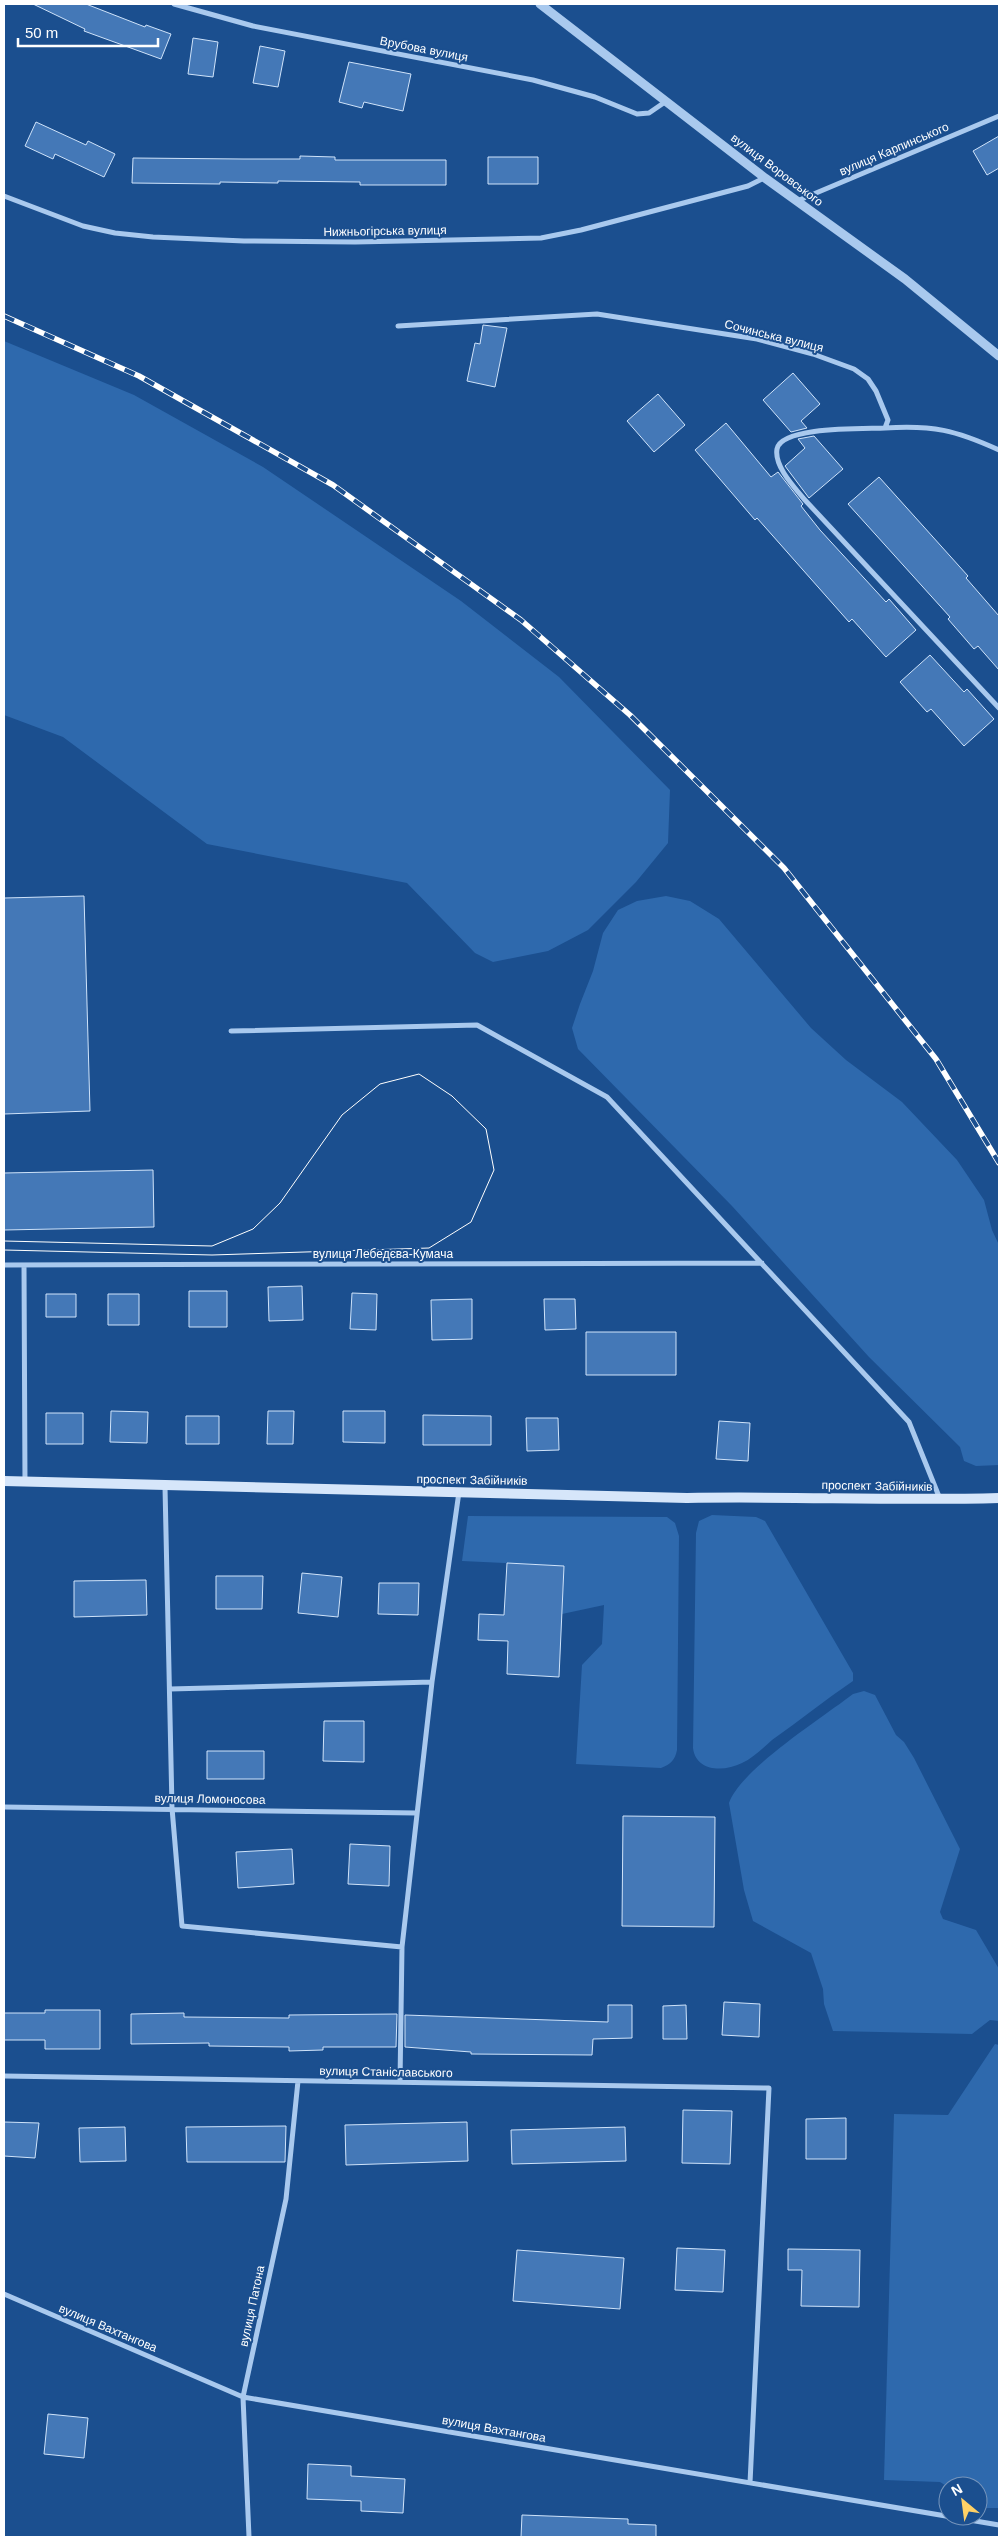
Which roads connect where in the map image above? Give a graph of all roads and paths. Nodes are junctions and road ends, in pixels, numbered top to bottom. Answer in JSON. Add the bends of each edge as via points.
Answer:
{"nodes":[{"id":1,"x":174,"y":4,"type":"edge"},
{"id":2,"x":540,"y":4,"type":"edge"},
{"id":3,"x":665,"y":102,"type":"junction"},
{"id":4,"x":999,"y":116,"type":"edge"},
{"id":5,"x":765,"y":178,"type":"junction"},
{"id":6,"x":4,"y":196,"type":"edge"},
{"id":7,"x":796,"y":201,"type":"junction"},
{"id":8,"x":398,"y":326,"type":"dead end"},
{"id":9,"x":999,"y":356,"type":"edge"},
{"id":10,"x":885,"y":428,"type":"junction"},
{"id":11,"x":999,"y":450,"type":"edge"},
{"id":12,"x":999,"y":708,"type":"edge"},
{"id":13,"x":231,"y":1031,"type":"dead end"},
{"id":14,"x":762,"y":1263,"type":"junction"},
{"id":15,"x":4,"y":1265,"type":"edge"},
{"id":16,"x":24,"y":1265,"type":"junction"},
{"id":17,"x":4,"y":1481,"type":"edge"},
{"id":18,"x":25,"y":1482,"type":"junction"},
{"id":19,"x":165,"y":1487,"type":"junction"},
{"id":20,"x":459,"y":1492,"type":"junction"},
{"id":21,"x":999,"y":1498,"type":"edge"},
{"id":22,"x":940,"y":1500,"type":"junction"},
{"id":23,"x":432,"y":1682,"type":"junction"},
{"id":24,"x":170,"y":1690,"type":"junction"},
{"id":25,"x":4,"y":1807,"type":"edge"},
{"id":26,"x":172,"y":1808,"type":"junction"},
{"id":27,"x":416,"y":1812,"type":"junction"},
{"id":28,"x":402,"y":1947,"type":"junction"},
{"id":29,"x":4,"y":2076,"type":"edge"},
{"id":30,"x":298,"y":2081,"type":"junction"},
{"id":31,"x":400,"y":2082,"type":"junction"},
{"id":32,"x":4,"y":2294,"type":"edge"},
{"id":33,"x":243,"y":2397,"type":"junction"},
{"id":34,"x":750,"y":2483,"type":"junction"},
{"id":35,"x":999,"y":2525,"type":"edge"},
{"id":36,"x":249,"y":2537,"type":"edge"}],
"edges":[{"from":1,"to":3,"type":"street","name":"Врубова вулиця","via":[[253,26],[533,80],[595,97],[637,114],[649,113]]},
{"from":2,"to":3,"type":"street","name":"вулиця Воровського"},
{"from":3,"to":5,"type":"street","name":"вулиця Воровського"},
{"from":4,"to":7,"type":"street","name":"вулиця Карпинського"},
{"from":5,"to":6,"type":"street","name":"Нижньогірська вулиця","via":[[748,186],[540,238],[346,242],[153,237],[83,226]]},
{"from":5,"to":7,"type":"street","name":"вулиця Воровського"},
{"from":7,"to":9,"type":"street","name":"вулиця Воровського","via":[[905,279]]},
{"from":8,"to":10,"type":"street","name":"Сочинська вулиця","via":[[597,314],[757,339],[854,369],[868,379],[876,391],[888,420]]},
{"from":10,"to":11,"type":"street","via":[[923,426],[954,431]]},
{"from":10,"to":12,"type":"street","via":[[789,436],[780,442],[777,456],[788,479],[804,499]]},
{"from":13,"to":14,"type":"street","via":[[477,1025],[607,1098]]},
{"from":14,"to":16,"type":"street","name":"вулиця Лебедєва-Кумача"},
{"from":14,"to":22,"type":"street","via":[[909,1422]]},
{"from":15,"to":16,"type":"street","name":"вулиця Лебедєва-Кумача"},
{"from":16,"to":18,"type":"street"},
{"from":17,"to":18,"type":"main road","name":"проспект Забійників"},
{"from":18,"to":19,"type":"main road","name":"проспект Забійників"},
{"from":19,"to":20,"type":"main road","name":"проспект Забійників"},
{"from":19,"to":24,"type":"street"},
{"from":20,"to":22,"type":"main road","name":"проспект Забійників"},
{"from":20,"to":23,"type":"street"},
{"from":21,"to":22,"type":"main road","name":"проспект Забійників"},
{"from":23,"to":24,"type":"street"},
{"from":23,"to":27,"type":"street"},
{"from":24,"to":26,"type":"street"},
{"from":25,"to":26,"type":"street","name":"вулиця Ломоносова"},
{"from":26,"to":27,"type":"street","name":"вулиця Ломоносова"},
{"from":26,"to":28,"type":"street","via":[[182,1926]]},
{"from":27,"to":28,"type":"street"},
{"from":28,"to":31,"type":"street"},
{"from":29,"to":30,"type":"street","name":"вулиця Станіславського"},
{"from":30,"to":31,"type":"street","name":"вулиця Станіславського"},
{"from":30,"to":33,"type":"street","name":"вулиця Патона","via":[[286,2200]]},
{"from":31,"to":34,"type":"street","name":"вулиця Станіславського","via":[[769,2088]]},
{"from":32,"to":33,"type":"street","name":"вулиця Вахтангова"},
{"from":33,"to":34,"type":"street","name":"вулиця Вахтангова"},
{"from":33,"to":36,"type":"street","name":"вулиця Патона"},
{"from":34,"to":35,"type":"street","name":"вулиця Вахтангова"}]}
